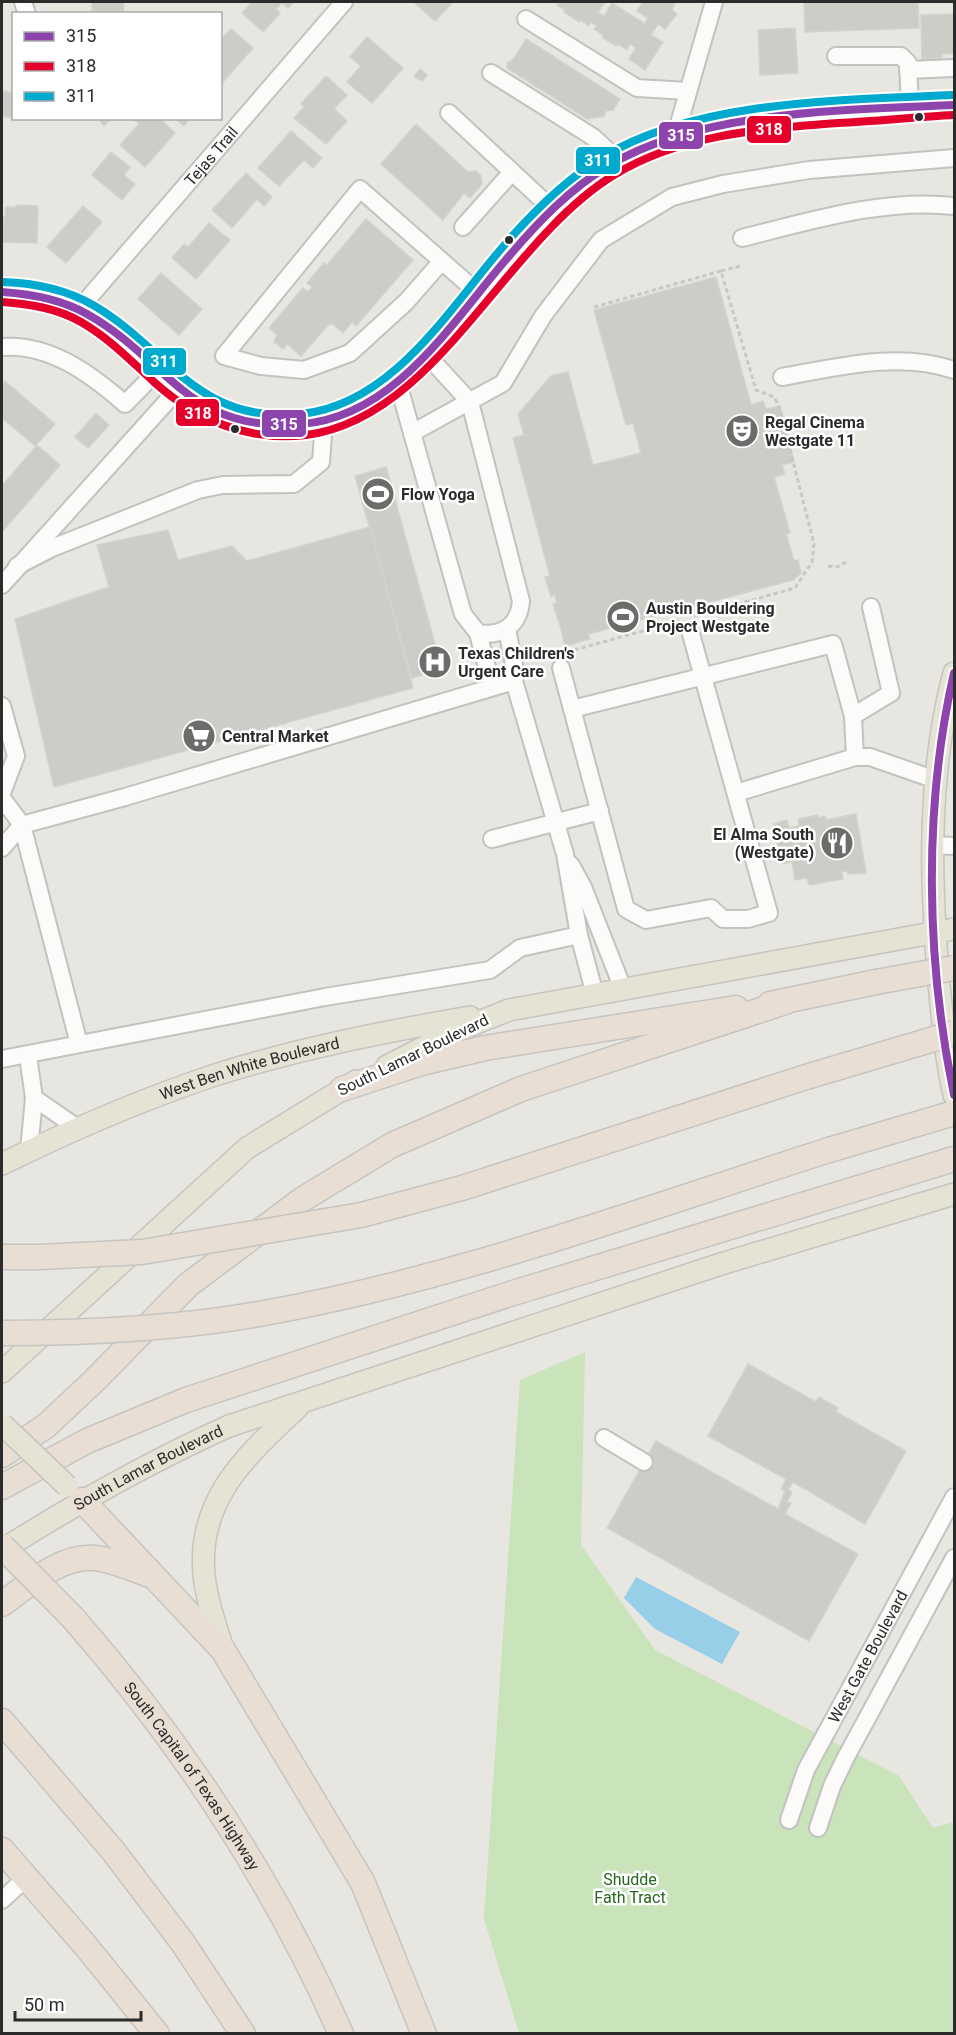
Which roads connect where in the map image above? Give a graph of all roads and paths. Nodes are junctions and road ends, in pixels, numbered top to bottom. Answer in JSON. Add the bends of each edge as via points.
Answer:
{"nodes":[{"id":1,"x":344,"y":2,"type":"edge"},
{"id":2,"x":714,"y":2,"type":"edge"},
{"id":3,"x":526,"y":19,"type":"dead end"},
{"id":4,"x":836,"y":56,"type":"dead end"},
{"id":5,"x":954,"y":68,"type":"edge"},
{"id":6,"x":908,"y":70,"type":"junction"},
{"id":7,"x":491,"y":73,"type":"dead end"},
{"id":8,"x":688,"y":91,"type":"junction"},
{"id":9,"x":954,"y":105,"type":"edge"},
{"id":10,"x":910,"y":108,"type":"junction"},
{"id":11,"x":449,"y":113,"type":"dead end"},
{"id":12,"x":676,"y":134,"type":"junction"},
{"id":13,"x":954,"y":158,"type":"edge"},
{"id":14,"x":618,"y":160,"type":"junction"},
{"id":15,"x":512,"y":172,"type":"junction"},
{"id":16,"x":954,"y":206,"type":"edge"},
{"id":17,"x":552,"y":209,"type":"junction"},
{"id":18,"x":463,"y":227,"type":"dead end"},
{"id":19,"x":742,"y":238,"type":"dead end"},
{"id":20,"x":442,"y":261,"type":"junction"},
{"id":21,"x":740,"y":266,"type":"dead end"},
{"id":22,"x":721,"y":271,"type":"junction"},
{"id":23,"x":2,"y":292,"type":"edge"},
{"id":24,"x":478,"y":293,"type":"junction"},
{"id":25,"x":594,"y":307,"type":"dead end"},
{"id":26,"x":79,"y":309,"type":"junction"},
{"id":27,"x":2,"y":347,"type":"edge"},
{"id":28,"x":426,"y":354,"type":"junction"},
{"id":29,"x":954,"y":370,"type":"edge"},
{"id":30,"x":157,"y":371,"type":"junction"},
{"id":31,"x":782,"y":377,"type":"dead end"},
{"id":32,"x":398,"y":383,"type":"junction"},
{"id":33,"x":178,"y":389,"type":"junction"},
{"id":34,"x":470,"y":402,"type":"junction"},
{"id":35,"x":324,"y":421,"type":"junction"},
{"id":36,"x":412,"y":433,"type":"junction"},
{"id":37,"x":846,"y":562,"type":"dead end"},
{"id":38,"x":17,"y":566,"type":"junction"},
{"id":39,"x":828,"y":566,"type":"dead end"},
{"id":40,"x":2,"y":585,"type":"edge"},
{"id":41,"x":871,"y":608,"type":"dead end"},
{"id":42,"x":507,"y":629,"type":"junction"},
{"id":43,"x":478,"y":633,"type":"junction"},
{"id":44,"x":691,"y":634,"type":"dead end"},
{"id":45,"x":559,"y":661,"type":"joint"},
{"id":46,"x":954,"y":673,"type":"edge"},
{"id":47,"x":704,"y":674,"type":"junction"},
{"id":48,"x":514,"y":681,"type":"junction"},
{"id":49,"x":492,"y":687,"type":"junction"},
{"id":50,"x":2,"y":706,"type":"edge"},
{"id":51,"x":572,"y":710,"type":"junction"},
{"id":52,"x":853,"y":716,"type":"junction"},
{"id":53,"x":855,"y":757,"type":"junction"},
{"id":54,"x":936,"y":780,"type":"junction"},
{"id":55,"x":2,"y":793,"type":"edge"},
{"id":56,"x":736,"y":793,"type":"junction"},
{"id":57,"x":2,"y":798,"type":"edge"},
{"id":58,"x":600,"y":812,"type":"junction"},
{"id":59,"x":556,"y":823,"type":"junction"},
{"id":60,"x":22,"y":825,"type":"junction"},
{"id":61,"x":492,"y":839,"type":"dead end"},
{"id":62,"x":932,"y":845,"type":"junction"},
{"id":63,"x":954,"y":846,"type":"edge"},
{"id":64,"x":2,"y":848,"type":"edge"},
{"id":65,"x":565,"y":854,"type":"junction"},
{"id":66,"x":945,"y":931,"type":"edge"},
{"id":67,"x":579,"y":935,"type":"junction"},
{"id":68,"x":954,"y":968,"type":"edge"},
{"id":69,"x":623,"y":988,"type":"junction"},
{"id":70,"x":594,"y":995,"type":"junction"},
{"id":71,"x":785,"y":1002,"type":"junction"},
{"id":72,"x":509,"y":1010,"type":"junction"},
{"id":73,"x":954,"y":1034,"type":"edge"},
{"id":74,"x":79,"y":1044,"type":"junction"},
{"id":75,"x":28,"y":1056,"type":"junction"},
{"id":76,"x":2,"y":1059,"type":"edge"},
{"id":77,"x":342,"y":1089,"type":"junction"},
{"id":78,"x":954,"y":1095,"type":"edge"},
{"id":79,"x":34,"y":1098,"type":"junction"},
{"id":80,"x":954,"y":1113,"type":"edge"},
{"id":81,"x":80,"y":1129,"type":"junction"},
{"id":82,"x":29,"y":1150,"type":"junction"},
{"id":83,"x":954,"y":1159,"type":"edge"},
{"id":84,"x":2,"y":1164,"type":"edge"},
{"id":85,"x":954,"y":1194,"type":"edge"},
{"id":86,"x":2,"y":1257,"type":"edge"},
{"id":87,"x":2,"y":1333,"type":"edge"},
{"id":88,"x":2,"y":1372,"type":"edge"},
{"id":89,"x":300,"y":1404,"type":"junction"},
{"id":90,"x":2,"y":1424,"type":"edge"},
{"id":91,"x":604,"y":1438,"type":"dead end"},
{"id":92,"x":2,"y":1455,"type":"edge"},
{"id":93,"x":644,"y":1462,"type":"dead end"},
{"id":94,"x":2,"y":1487,"type":"edge"},
{"id":95,"x":74,"y":1493,"type":"junction"},
{"id":96,"x":954,"y":1497,"type":"edge"},
{"id":97,"x":2,"y":1548,"type":"edge"},
{"id":98,"x":954,"y":1560,"type":"edge"},
{"id":99,"x":155,"y":1577,"type":"junction"},
{"id":100,"x":2,"y":1604,"type":"edge"},
{"id":101,"x":223,"y":1650,"type":"junction"},
{"id":102,"x":2,"y":1721,"type":"edge"},
{"id":103,"x":789,"y":1820,"type":"dead end"},
{"id":104,"x":818,"y":1828,"type":"dead end"},
{"id":105,"x":2,"y":1850,"type":"edge"},
{"id":106,"x":26,"y":1878,"type":"junction"},
{"id":107,"x":2,"y":1900,"type":"edge"},
{"id":108,"x":157,"y":2034,"type":"edge"},
{"id":109,"x":243,"y":2034,"type":"edge"},
{"id":110,"x":341,"y":2034,"type":"edge"},
{"id":111,"x":424,"y":2034,"type":"edge"}],
"edges":[{"from":1,"to":26,"type":"street","name":"Tejas Trail"},
{"from":2,"to":8,"type":"street"},
{"from":3,"to":8,"type":"street","via":[[637,88]]},
{"from":4,"to":6,"type":"street","via":[[901,56],[908,63]]},
{"from":5,"to":6,"type":"street"},
{"from":6,"to":10,"type":"street"},
{"from":7,"to":14,"type":"street","via":[[592,137]]},
{"from":8,"to":12,"type":"street"},
{"from":9,"to":10,"type":"street"},
{"from":10,"to":12,"type":"street","via":[[724,123]]},
{"from":11,"to":15,"type":"street"},
{"from":12,"to":14,"type":"street"},
{"from":13,"to":34,"type":"street","via":[[809,170],[672,197],[601,240],[543,316],[503,383]]},
{"from":14,"to":17,"type":"street"},
{"from":15,"to":17,"type":"street"},
{"from":15,"to":18,"type":"street"},
{"from":16,"to":19,"type":"street","via":[[934,203],[887,207]]},
{"from":17,"to":24,"type":"street"},
{"from":20,"to":20,"type":"street","via":[[360,189],[224,356],[261,366],[304,370],[350,353],[406,302]]},
{"from":20,"to":24,"type":"street"},
{"from":21,"to":22,"type":"path"},
{"from":22,"to":25,"type":"path"},
{"from":22,"to":45,"type":"path","via":[[756,390],[774,397],[779,406],[814,544],[813,562],[795,588]]},
{"from":23,"to":26,"type":"street","via":[[42,296]]},
{"from":24,"to":28,"type":"street"},
{"from":26,"to":30,"type":"street","via":[[109,327]]},
{"from":27,"to":30,"type":"street","via":[[49,353],[98,380],[125,404]]},
{"from":28,"to":32,"type":"street"},
{"from":28,"to":34,"type":"street"},
{"from":29,"to":31,"type":"street","via":[[879,361]]},
{"from":30,"to":33,"type":"street"},
{"from":32,"to":35,"type":"street","via":[[364,406]]},
{"from":32,"to":36,"type":"street"},
{"from":33,"to":35,"type":"street","via":[[200,404],[237,420],[291,426]]},
{"from":33,"to":38,"type":"street"},
{"from":34,"to":36,"type":"street"},
{"from":34,"to":42,"type":"street","via":[[521,601],[517,619]]},
{"from":35,"to":38,"type":"street","via":[[321,462],[294,484],[223,485],[198,490]]},
{"from":36,"to":43,"type":"street","via":[[463,615]]},
{"from":37,"to":39,"type":"path"},
{"from":38,"to":40,"type":"street"},
{"from":41,"to":52,"type":"street","via":[[891,693]]},
{"from":42,"to":43,"type":"street","via":[[491,635]]},
{"from":42,"to":48,"type":"street"},
{"from":43,"to":49,"type":"street"},
{"from":44,"to":47,"type":"street"},
{"from":45,"to":51,"type":"street"},
{"from":46,"to":54,"type":"main road"},
{"from":47,"to":51,"type":"street"},
{"from":47,"to":52,"type":"street","via":[[833,644]]},
{"from":47,"to":56,"type":"street"},
{"from":48,"to":49,"type":"street"},
{"from":48,"to":59,"type":"street"},
{"from":49,"to":60,"type":"street"},
{"from":50,"to":55,"type":"street","via":[[16,756]]},
{"from":51,"to":58,"type":"street"},
{"from":52,"to":53,"type":"street"},
{"from":53,"to":54,"type":"street","via":[[870,757]]},
{"from":53,"to":56,"type":"street"},
{"from":54,"to":62,"type":"main road"},
{"from":56,"to":58,"type":"street","via":[[769,914],[748,919],[723,919],[711,908],[646,920],[626,909]]},
{"from":57,"to":60,"type":"street"},
{"from":58,"to":59,"type":"street"},
{"from":59,"to":61,"type":"street"},
{"from":59,"to":65,"type":"street"},
{"from":60,"to":64,"type":"street"},
{"from":60,"to":74,"type":"street"},
{"from":62,"to":63,"type":"street"},
{"from":62,"to":66,"type":"main road"},
{"from":65,"to":67,"type":"street"},
{"from":65,"to":69,"type":"street","via":[[583,886]]},
{"from":66,"to":69,"type":"main road","name":"South Lamar Boulevard"},
{"from":66,"to":78,"type":"main road","via":[[945,1056]]},
{"from":67,"to":70,"type":"street"},
{"from":67,"to":74,"type":"street","via":[[520,948],[490,970]]},
{"from":68,"to":71,"type":"highway","bridge":true},
{"from":69,"to":70,"type":"main road","name":"South Lamar Boulevard"},
{"from":70,"to":72,"type":"main road","name":"South Lamar Boulevard"},
{"from":71,"to":77,"type":"highway","via":[[485,1048],[421,1063]]},
{"from":71,"to":92,"type":"highway","via":[[521,1089],[392,1145],[303,1199],[188,1285],[54,1418]]},
{"from":72,"to":77,"type":"main road","name":"South Lamar Boulevard","via":[[454,1032]]},
{"from":72,"to":81,"type":"main road","name":"West Ben White Boulevard","via":[[304,1050],[212,1077]]},
{"from":73,"to":86,"type":"highway","bridge":true,"via":[[806,1077],[462,1188],[361,1215],[142,1252]]},
{"from":74,"to":75,"type":"street"},
{"from":75,"to":76,"type":"street"},
{"from":75,"to":79,"type":"street"},
{"from":77,"to":88,"type":"main road","name":"South Lamar Boulevard","via":[[247,1148]]},
{"from":79,"to":81,"type":"street"},
{"from":79,"to":82,"type":"street"},
{"from":80,"to":87,"type":"highway","bridge":true,"via":[[381,1289],[258,1314],[152,1328]]},
{"from":81,"to":82,"type":"main road","name":"West Ben White Boulevard"},
{"from":82,"to":84,"type":"main road","name":"West Ben White Boulevard"},
{"from":83,"to":94,"type":"highway","via":[[513,1293],[186,1400],[87,1441]]},
{"from":85,"to":89,"type":"main road","name":"South Lamar Boulevard","via":[[721,1264]]},
{"from":89,"to":95,"type":"main road","name":"South Lamar Boulevard","via":[[229,1426]]},
{"from":89,"to":101,"type":"main road","via":[[239,1463],[215,1506],[204,1558],[205,1582]]},
{"from":90,"to":95,"type":"main road","bridge":true},
{"from":91,"to":93,"type":"street"},
{"from":95,"to":97,"type":"main road","name":"South Lamar Boulevard"},
{"from":95,"to":99,"type":"highway"},
{"from":96,"to":103,"type":"street","name":"West Gate Boulevard","via":[[806,1770]]},
{"from":97,"to":110,"type":"highway","name":"South Capital of Texas Highway","bridge":true,"via":[[73,1617],[155,1716],[225,1815],[297,1939]]},
{"from":98,"to":104,"type":"street","name":"West Gate Boulevard","via":[[845,1759]]},
{"from":99,"to":100,"type":"highway","via":[[104,1560],[76,1558],[59,1564]]},
{"from":99,"to":101,"type":"highway"},
{"from":101,"to":111,"type":"highway","via":[[363,1882]]},
{"from":102,"to":109,"type":"highway","via":[[114,1852],[183,1943]]},
{"from":105,"to":106,"type":"highway"},
{"from":106,"to":107,"type":"street"},
{"from":106,"to":108,"type":"highway"}]}
